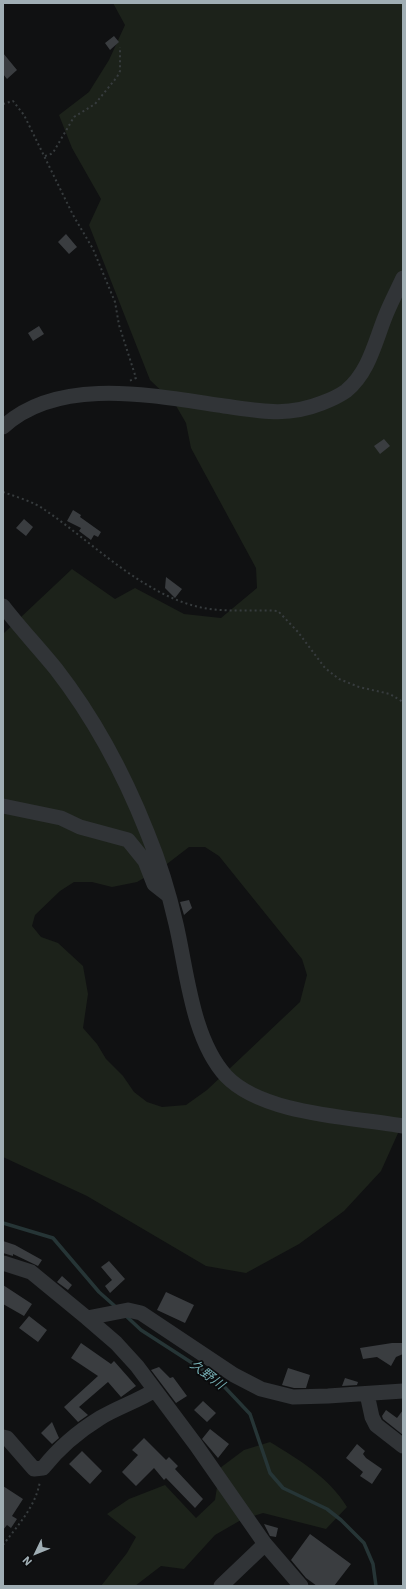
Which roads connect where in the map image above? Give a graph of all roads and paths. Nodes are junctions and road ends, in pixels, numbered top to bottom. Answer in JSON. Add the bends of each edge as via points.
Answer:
{"nodes":[{"id":1,"x":120,"y":48,"type":"dead end"},
{"id":2,"x":3,"y":104,"type":"edge"},
{"id":3,"x":45,"y":156,"type":"junction"},
{"id":4,"x":403,"y":278,"type":"edge"},
{"id":5,"x":124,"y":384,"type":"dead end"},
{"id":6,"x":3,"y":427,"type":"edge"},
{"id":7,"x":3,"y":492,"type":"edge"},
{"id":8,"x":3,"y":606,"type":"edge"},
{"id":9,"x":403,"y":702,"type":"edge"},
{"id":10,"x":3,"y":806,"type":"edge"},
{"id":11,"x":168,"y":895,"type":"junction"},
{"id":12,"x":403,"y":1126,"type":"edge"},
{"id":13,"x":3,"y":1263,"type":"edge"},
{"id":14,"x":87,"y":1318,"type":"junction"},
{"id":15,"x":155,"y":1390,"type":"junction"},
{"id":16,"x":403,"y":1391,"type":"edge"},
{"id":17,"x":367,"y":1394,"type":"junction"},
{"id":18,"x":3,"y":1437,"type":"edge"},
{"id":19,"x":403,"y":1446,"type":"edge"},
{"id":20,"x":43,"y":1468,"type":"junction"},
{"id":21,"x":265,"y":1544,"type":"junction"},
{"id":22,"x":3,"y":1545,"type":"edge"},
{"id":23,"x":221,"y":1586,"type":"edge"},
{"id":24,"x":301,"y":1586,"type":"edge"}],
"edges":[{"from":1,"to":3,"type":"path","via":[[120,71],[110,88],[95,104],[74,118],[54,151]]},
{"from":2,"to":3,"type":"path","via":[[13,101]]},
{"from":3,"to":5,"type":"path","via":[[73,215],[94,249],[115,302],[119,325],[136,378]]},
{"from":4,"to":6,"type":"street","via":[[385,316],[371,356],[359,376],[347,390],[316,405],[295,411],[267,412],[155,396],[95,394],[48,401],[19,415]]},
{"from":7,"to":9,"type":"path","via":[[44,509],[116,564],[158,591],[181,601],[199,607],[230,611],[278,611],[298,632],[325,668],[339,679],[359,687],[390,694]]},
{"from":8,"to":11,"type":"street","via":[[56,670],[105,743],[147,831]]},
{"from":10,"to":11,"type":"street","via":[[61,818],[80,827],[128,840],[145,861],[154,884]]},
{"from":11,"to":12,"type":"street","via":[[195,1011],[214,1060],[226,1076],[253,1096],[289,1107]]},
{"from":13,"to":14,"type":"street","via":[[32,1272]]},
{"from":14,"to":15,"type":"street","via":[[116,1343]]},
{"from":14,"to":17,"type":"street","via":[[128,1310],[141,1313],[234,1375],[261,1389],[293,1397]]},
{"from":15,"to":20,"type":"street","via":[[100,1418],[80,1432]]},
{"from":15,"to":21,"type":"street"},
{"from":16,"to":17,"type":"street"},
{"from":17,"to":19,"type":"street","via":[[376,1425]]},
{"from":18,"to":20,"type":"street","via":[[7,1438],[34,1469]]},
{"from":20,"to":22,"type":"path","via":[[38,1492],[32,1505]]},
{"from":21,"to":23,"type":"street"},
{"from":21,"to":24,"type":"street"}]}
